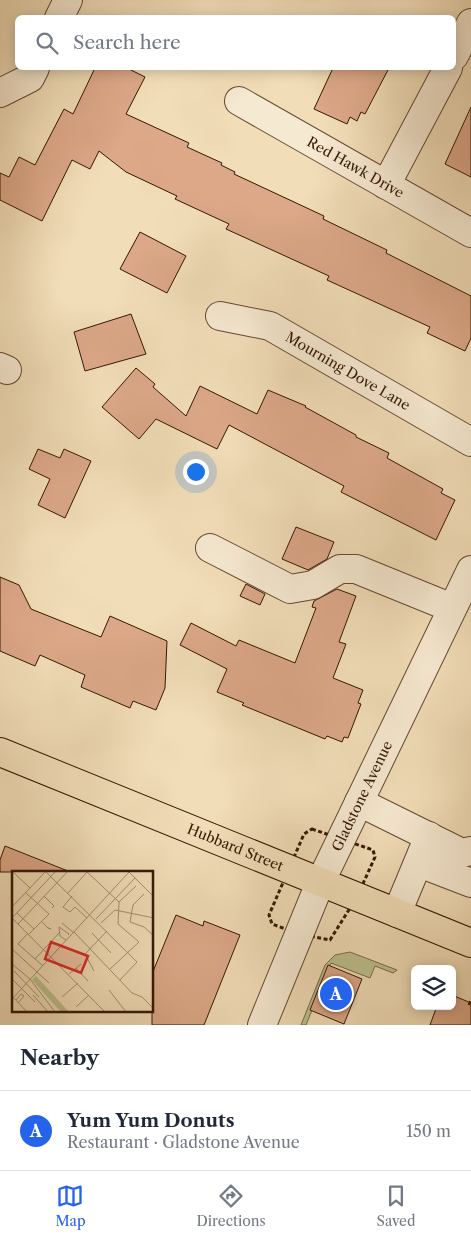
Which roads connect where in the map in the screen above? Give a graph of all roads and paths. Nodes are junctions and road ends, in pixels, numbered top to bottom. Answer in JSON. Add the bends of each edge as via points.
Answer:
{"nodes":[{"id":1,"x":68,"y":0,"type":"edge"},
{"id":2,"x":60,"y":15,"type":"edge"},
{"id":3,"x":471,"y":24,"type":"edge"},
{"id":4,"x":456,"y":52,"type":"edge"},
{"id":5,"x":34,"y":70,"type":"edge"},
{"id":6,"x":447,"y":70,"type":"edge"},
{"id":7,"x":0,"y":93,"type":"edge"},
{"id":8,"x":238,"y":101,"type":"dead end"},
{"id":9,"x":386,"y":185,"type":"junction"},
{"id":10,"x":471,"y":233,"type":"edge"},
{"id":11,"x":220,"y":316,"type":"dead end"},
{"id":12,"x":471,"y":442,"type":"edge"},
{"id":13,"x":210,"y":548,"type":"dead end"},
{"id":14,"x":471,"y":570,"type":"edge"},
{"id":15,"x":452,"y":608,"type":"junction"},
{"id":16,"x":0,"y":752,"type":"edge"},
{"id":17,"x":359,"y":802,"type":"junction"},
{"id":18,"x":429,"y":836,"type":"junction"},
{"id":19,"x":471,"y":851,"type":"edge"},
{"id":20,"x":419,"y":862,"type":"junction"},
{"id":21,"x":320,"y":883,"type":"junction"},
{"id":22,"x":471,"y":883,"type":"edge"},
{"id":23,"x":397,"y":913,"type":"junction"},
{"id":24,"x":471,"y":943,"type":"edge"},
{"id":25,"x":471,"y":1000,"type":"edge"},
{"id":26,"x":469,"y":1005,"type":"dead end"},
{"id":27,"x":262,"y":1025,"type":"edge"}],
"edges":[{"from":1,"to":2,"type":"street"},
{"from":3,"to":4,"type":"street"},
{"from":5,"to":7,"type":"street","via":[[30,78]]},
{"from":6,"to":9,"type":"street"},
{"from":8,"to":9,"type":"street","name":"Red Hawk Drive"},
{"from":9,"to":10,"type":"street","name":"Red Hawk Drive"},
{"from":11,"to":12,"type":"street","name":"Mourning Dove Lane","via":[[270,326]]},
{"from":13,"to":15,"type":"street","via":[[290,589],[313,585],[340,569],[356,568]]},
{"from":14,"to":15,"type":"street","name":"Gladstone Avenue"},
{"from":15,"to":17,"type":"street","name":"Gladstone Avenue"},
{"from":16,"to":21,"type":"main road","name":"Hubbard Street"},
{"from":17,"to":18,"type":"street"},
{"from":17,"to":21,"type":"street","name":"Gladstone Avenue"},
{"from":18,"to":19,"type":"street","via":[[462,852]]},
{"from":18,"to":20,"type":"street"},
{"from":20,"to":22,"type":"street"},
{"from":20,"to":23,"type":"street"},
{"from":21,"to":23,"type":"main road","name":"Hubbard Street"},
{"from":21,"to":27,"type":"street","name":"Gladstone Avenue"},
{"from":23,"to":24,"type":"main road","name":"Hubbard Street"},
{"from":25,"to":26,"type":"path"}]}
